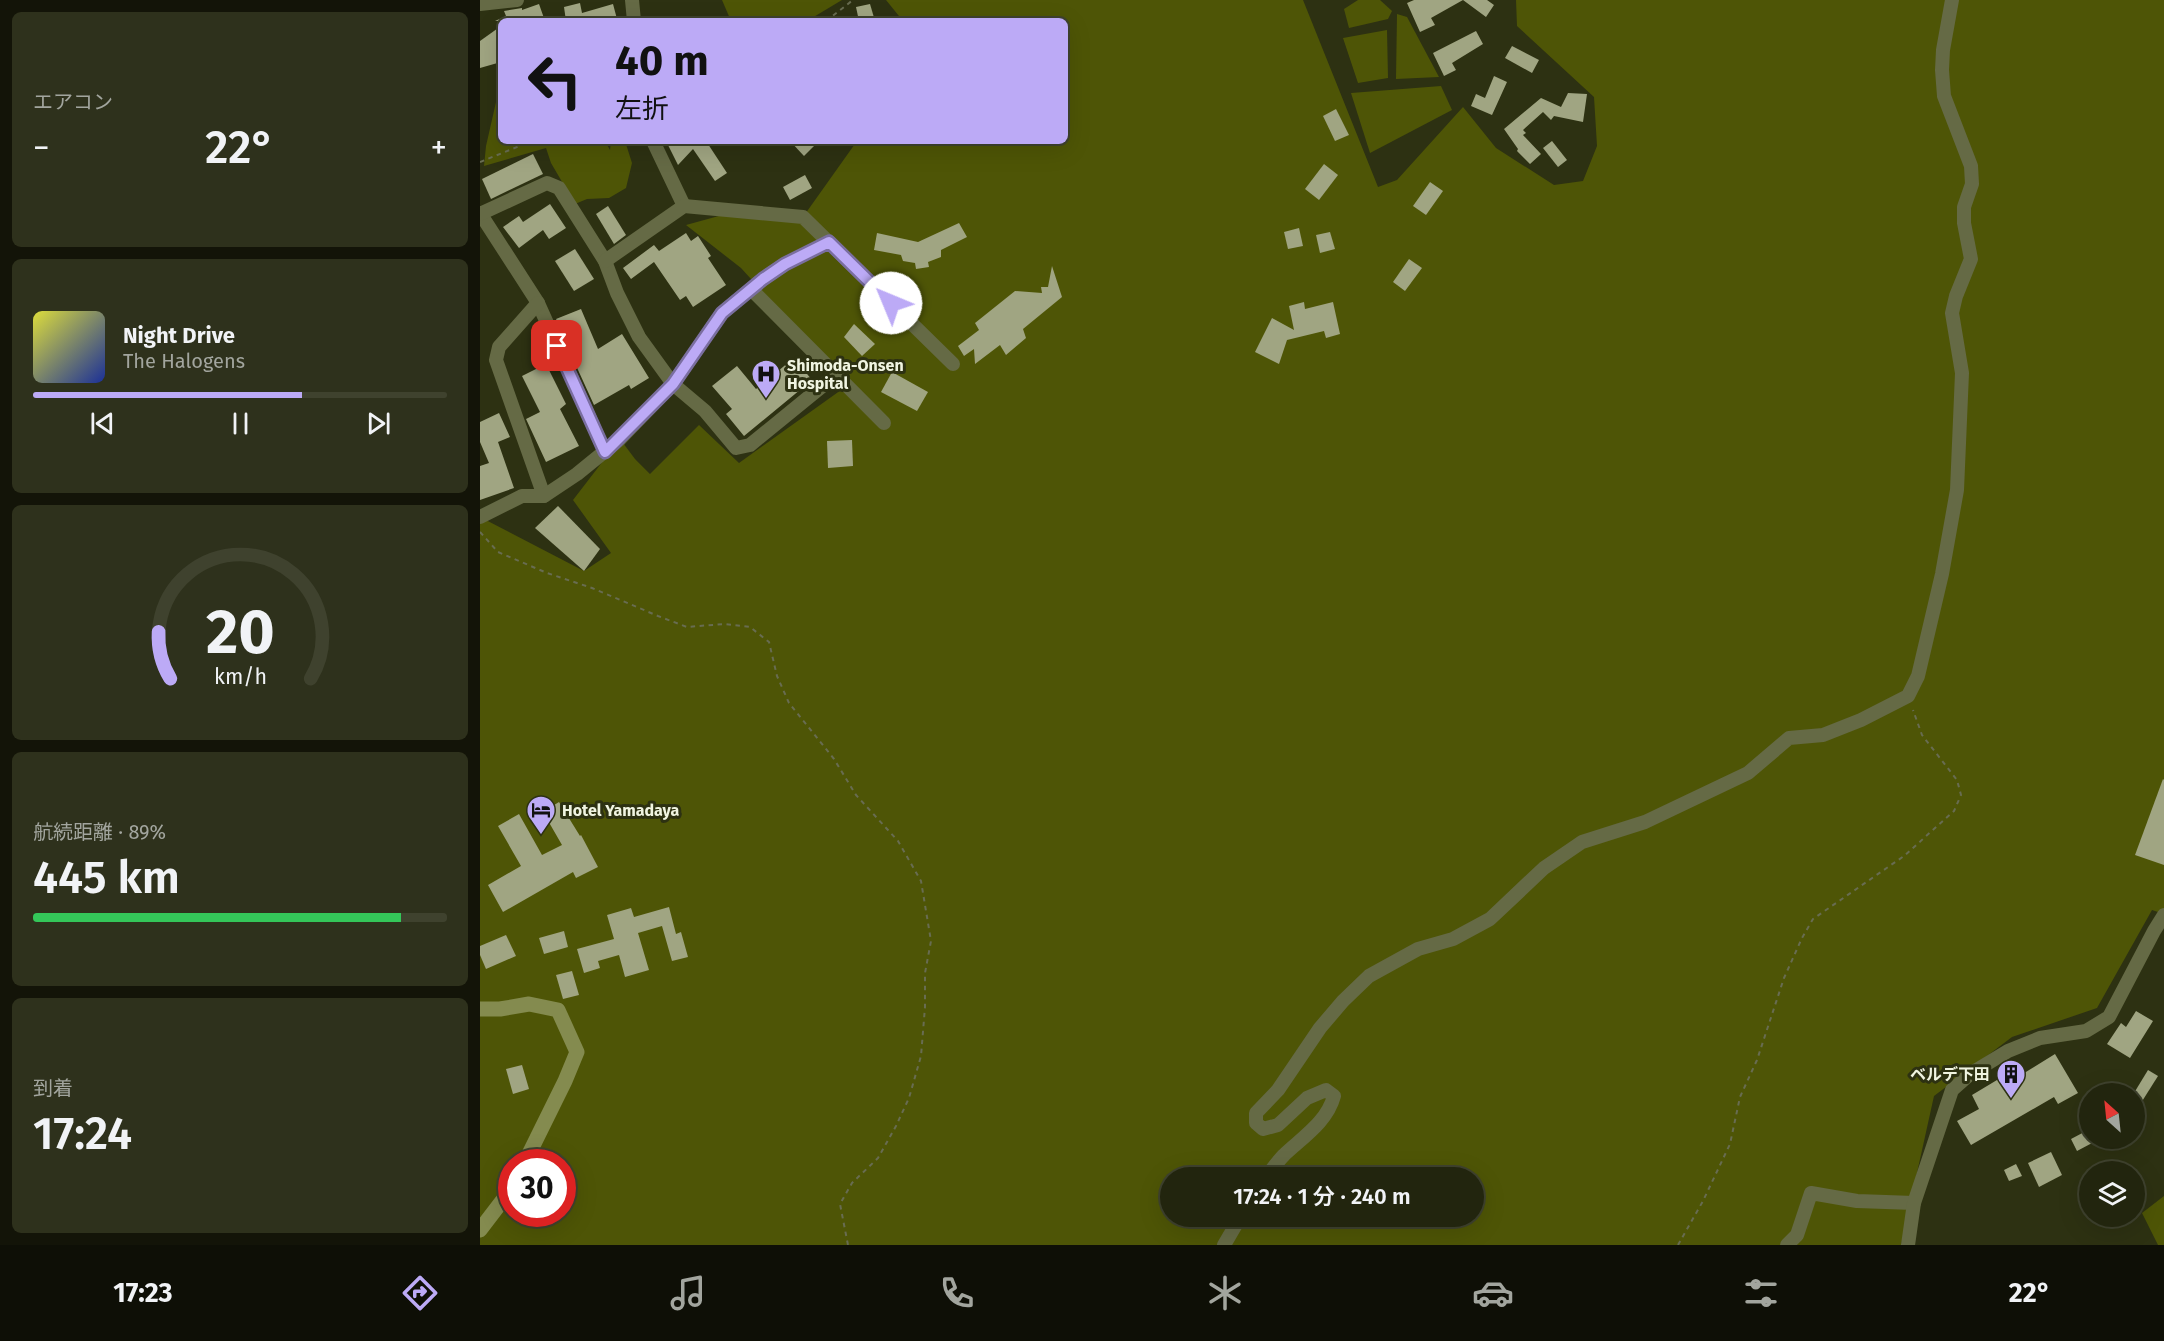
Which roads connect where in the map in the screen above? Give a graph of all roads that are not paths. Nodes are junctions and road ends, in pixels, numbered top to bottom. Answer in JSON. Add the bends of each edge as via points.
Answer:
{"nodes":[{"id":1,"x":517,"y":0,"type":"edge"},
{"id":2,"x":632,"y":0,"type":"edge"},
{"id":3,"x":1953,"y":0,"type":"edge"},
{"id":4,"x":480,"y":4,"type":"edge"},
{"id":5,"x":634,"y":18,"type":"edge"},
{"id":6,"x":654,"y":144,"type":"edge"},
{"id":7,"x":684,"y":206,"type":"junction"},
{"id":8,"x":480,"y":214,"type":"edge"},
{"id":9,"x":829,"y":242,"type":"junction"},
{"id":10,"x":605,"y":261,"type":"junction"},
{"id":11,"x":751,"y":289,"type":"junction"},
{"id":12,"x":538,"y":303,"type":"junction"},
{"id":13,"x":953,"y":364,"type":"dead end"},
{"id":14,"x":837,"y":374,"type":"junction"},
{"id":15,"x":673,"y":384,"type":"junction"},
{"id":16,"x":884,"y":423,"type":"dead end"},
{"id":17,"x":605,"y":452,"type":"junction"},
{"id":18,"x":544,"y":496,"type":"junction"},
{"id":19,"x":480,"y":517,"type":"edge"},
{"id":20,"x":2164,"y":915,"type":"edge"},
{"id":21,"x":480,"y":1009,"type":"edge"},
{"id":22,"x":531,"y":1149,"type":"edge"},
{"id":23,"x":1274,"y":1167,"type":"edge"},
{"id":24,"x":1914,"y":1203,"type":"junction"},
{"id":25,"x":498,"y":1206,"type":"edge"},
{"id":26,"x":1235,"y":1227,"type":"edge"},
{"id":27,"x":480,"y":1230,"type":"edge"},
{"id":28,"x":1224,"y":1245,"type":"edge"},
{"id":29,"x":1787,"y":1245,"type":"edge"},
{"id":30,"x":1908,"y":1245,"type":"edge"}],
"edges":[{"from":1,"to":4,"type":"street"},
{"from":2,"to":5,"type":"street"},
{"from":3,"to":23,"type":"street","via":[[1942,70],[1944,96],[1971,166],[1972,184],[1964,207],[1971,259],[1952,313],[1962,373],[1957,489],[1918,676],[1908,696],[1823,735],[1789,738],[1748,773],[1645,822],[1582,842],[1544,868],[1490,919],[1453,939],[1418,949],[1370,976],[1343,1001],[1278,1090],[1256,1113],[1256,1123],[1263,1130],[1278,1125],[1307,1098],[1326,1090],[1334,1096],[1322,1120]]},
{"from":6,"to":7,"type":"street"},
{"from":7,"to":9,"type":"street","via":[[803,217]]},
{"from":7,"to":10,"type":"street"},
{"from":8,"to":10,"type":"street","via":[[547,183],[559,189]]},
{"from":8,"to":12,"type":"street"},
{"from":9,"to":11,"type":"street","via":[[785,264]]},
{"from":9,"to":13,"type":"street"},
{"from":10,"to":15,"type":"street","via":[[639,337]]},
{"from":11,"to":14,"type":"street"},
{"from":11,"to":15,"type":"street","via":[[722,313]]},
{"from":12,"to":17,"type":"street"},
{"from":12,"to":18,"type":"street","via":[[499,347],[496,360]]},
{"from":14,"to":15,"type":"street","via":[[750,446],[736,448],[705,411]]},
{"from":14,"to":16,"type":"street"},
{"from":15,"to":17,"type":"street"},
{"from":17,"to":18,"type":"street"},
{"from":18,"to":19,"type":"street","via":[[522,496]]},
{"from":20,"to":24,"type":"street","via":[[2109,1017],[2086,1031],[2040,1038],[2008,1051],[1952,1090]]},
{"from":21,"to":22,"type":"main road","via":[[529,1004],[558,1010],[577,1052]]},
{"from":24,"to":29,"type":"street","via":[[1857,1201],[1811,1193],[1797,1235]]},
{"from":24,"to":30,"type":"street"},
{"from":25,"to":27,"type":"main road"},
{"from":26,"to":28,"type":"street"}]}
